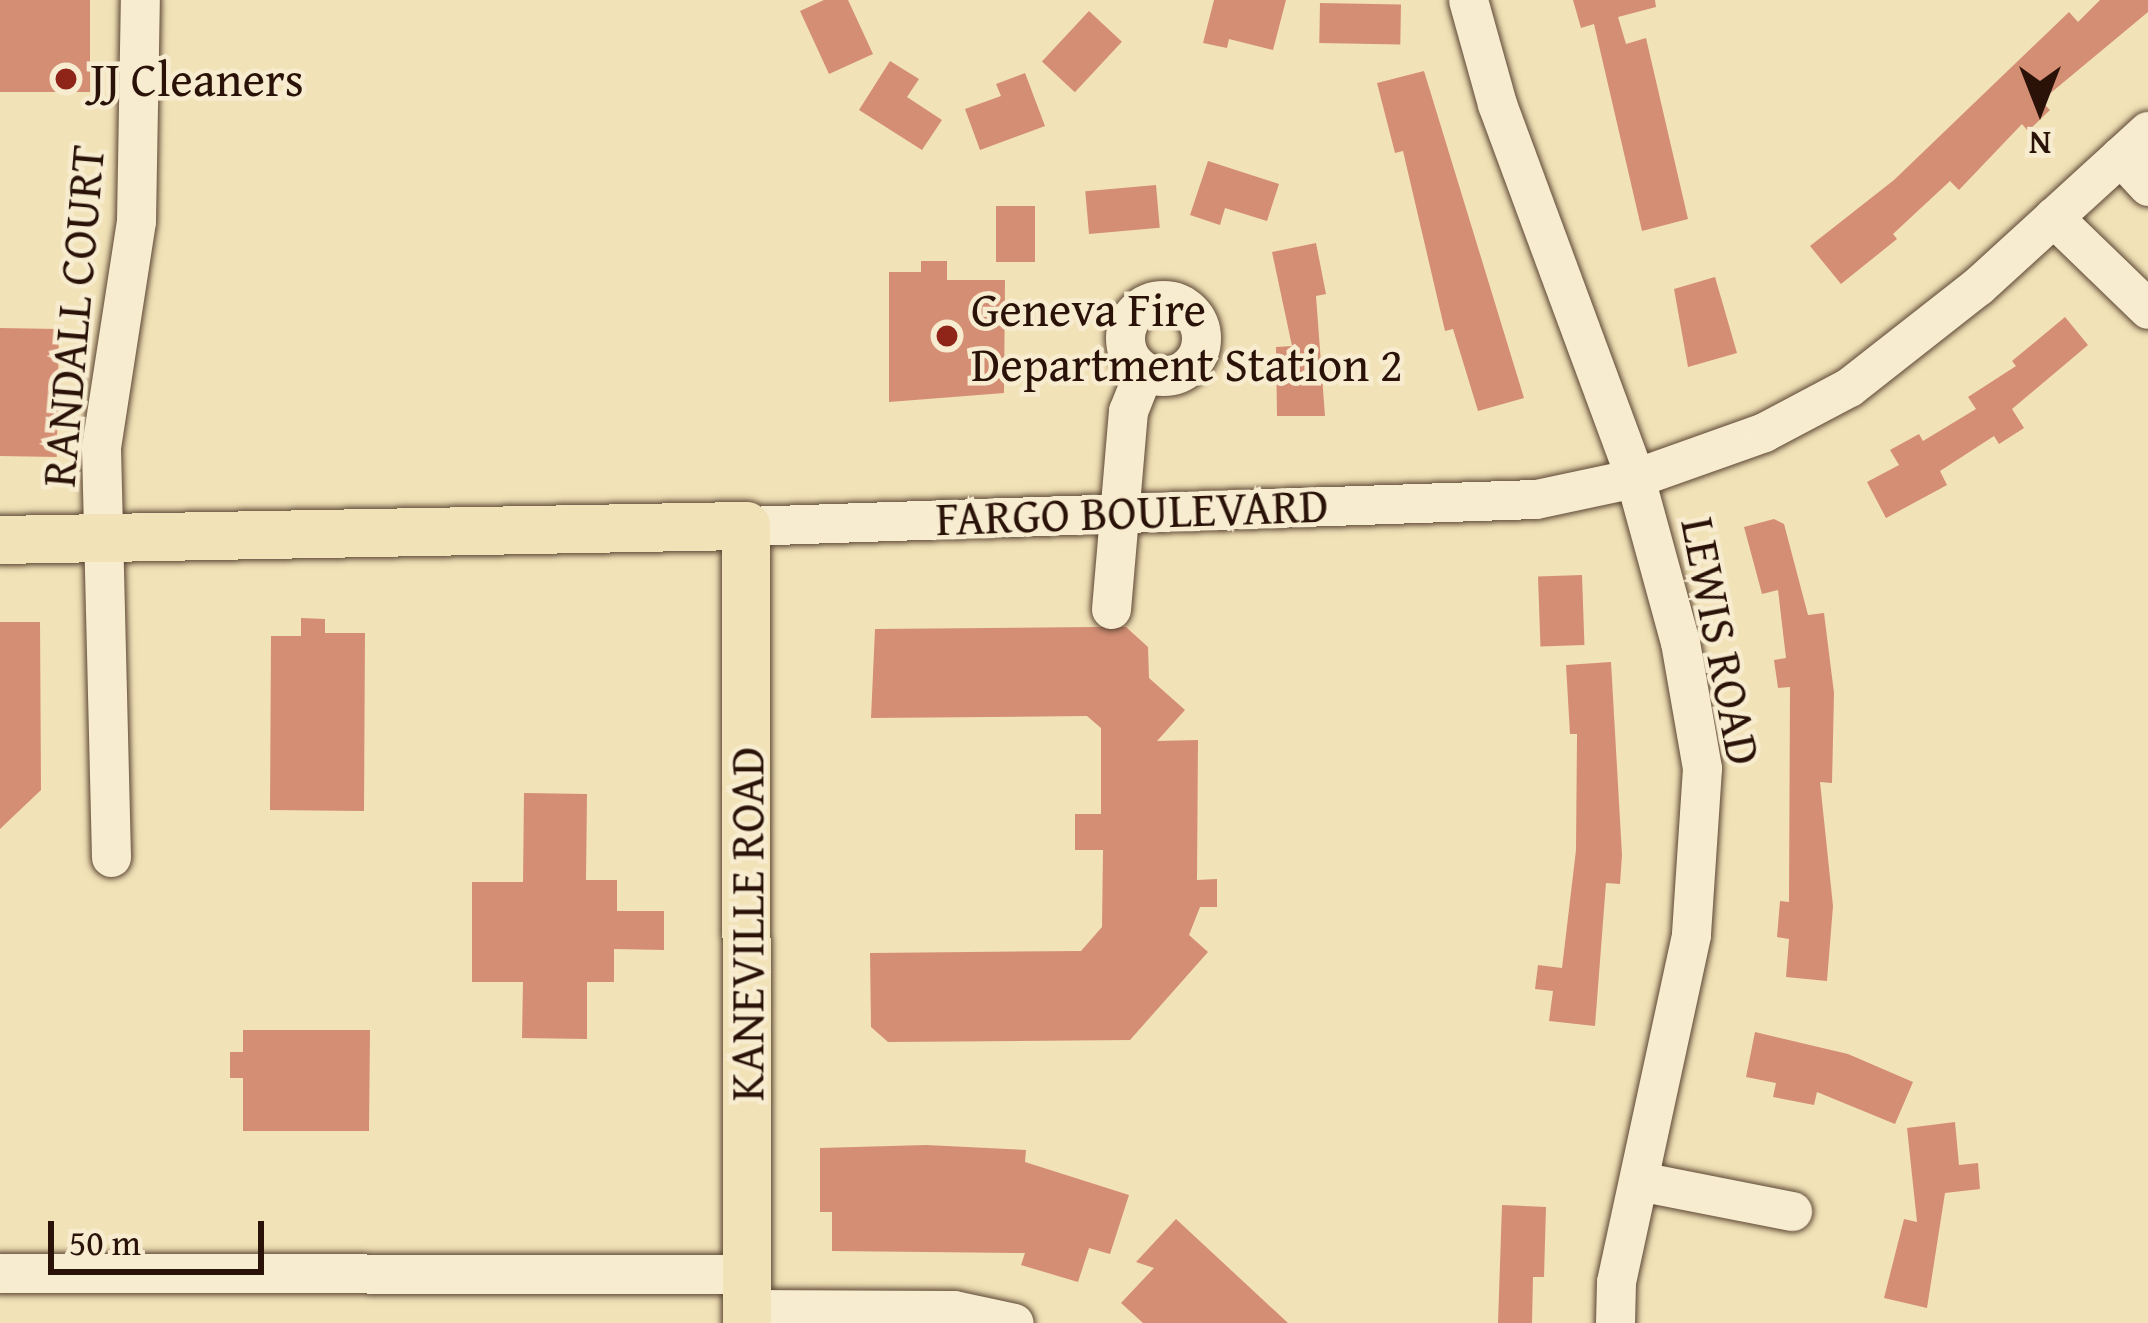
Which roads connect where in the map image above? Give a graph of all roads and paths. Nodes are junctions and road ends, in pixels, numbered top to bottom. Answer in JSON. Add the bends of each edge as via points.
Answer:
{"nodes":[{"id":1,"x":140,"y":0,"type":"edge"},
{"id":2,"x":1468,"y":0,"type":"edge"},
{"id":3,"x":2134,"y":144,"type":"edge"},
{"id":4,"x":2148,"y":187,"type":"edge"},
{"id":5,"x":2053,"y":218,"type":"junction"},
{"id":6,"x":2148,"y":309,"type":"edge"},
{"id":7,"x":1144,"y":370,"type":"dead end"},
{"id":8,"x":1635,"y":478,"type":"junction"},
{"id":9,"x":1123,"y":509,"type":"junction"},
{"id":10,"x":746,"y":526,"type":"junction"},
{"id":11,"x":0,"y":540,"type":"edge"},
{"id":12,"x":107,"y":540,"type":"junction"},
{"id":13,"x":1111,"y":609,"type":"dead end"},
{"id":14,"x":111,"y":857,"type":"dead end"},
{"id":15,"x":1639,"y":1181,"type":"junction"},
{"id":16,"x":1792,"y":1211,"type":"dead end"},
{"id":17,"x":0,"y":1273,"type":"edge"},
{"id":18,"x":746,"y":1302,"type":"edge"},
{"id":19,"x":1014,"y":1323,"type":"edge"},
{"id":20,"x":1615,"y":1323,"type":"edge"}],
"edges":[{"from":1,"to":12,"type":"street","name":"RANDALL COURT","via":[[136,221],[101,447]]},
{"from":2,"to":8,"type":"street","name":"LEWIS ROAD","via":[[1497,104]]},
{"from":3,"to":4,"type":"street"},
{"from":3,"to":5,"type":"street","name":"FARGO BOULEVARD"},
{"from":5,"to":6,"type":"street"},
{"from":5,"to":8,"type":"street","name":"FARGO BOULEVARD","via":[[1849,387],[1765,432]]},
{"from":7,"to":9,"type":"street","via":[[1128,411]]},
{"from":8,"to":9,"type":"street","name":"FARGO BOULEVARD","via":[[1535,499]]},
{"from":8,"to":15,"type":"street","name":"LEWIS ROAD","via":[[1680,642],[1702,768],[1688,955]]},
{"from":9,"to":10,"type":"street","name":"FARGO BOULEVARD"},
{"from":9,"to":13,"type":"street"},
{"from":10,"to":12,"type":"main road","name":"FARGO BOULEVARD"},
{"from":10,"to":18,"type":"main road","name":"KANEVILLE ROAD"},
{"from":11,"to":12,"type":"main road","name":"FARGO BOULEVARD"},
{"from":12,"to":14,"type":"street","name":"RANDALL COURT"},
{"from":15,"to":16,"type":"street"},
{"from":15,"to":20,"type":"street","name":"LEWIS ROAD"},
{"from":17,"to":18,"type":"street"},
{"from":18,"to":19,"type":"street","via":[[954,1310]]}]}
